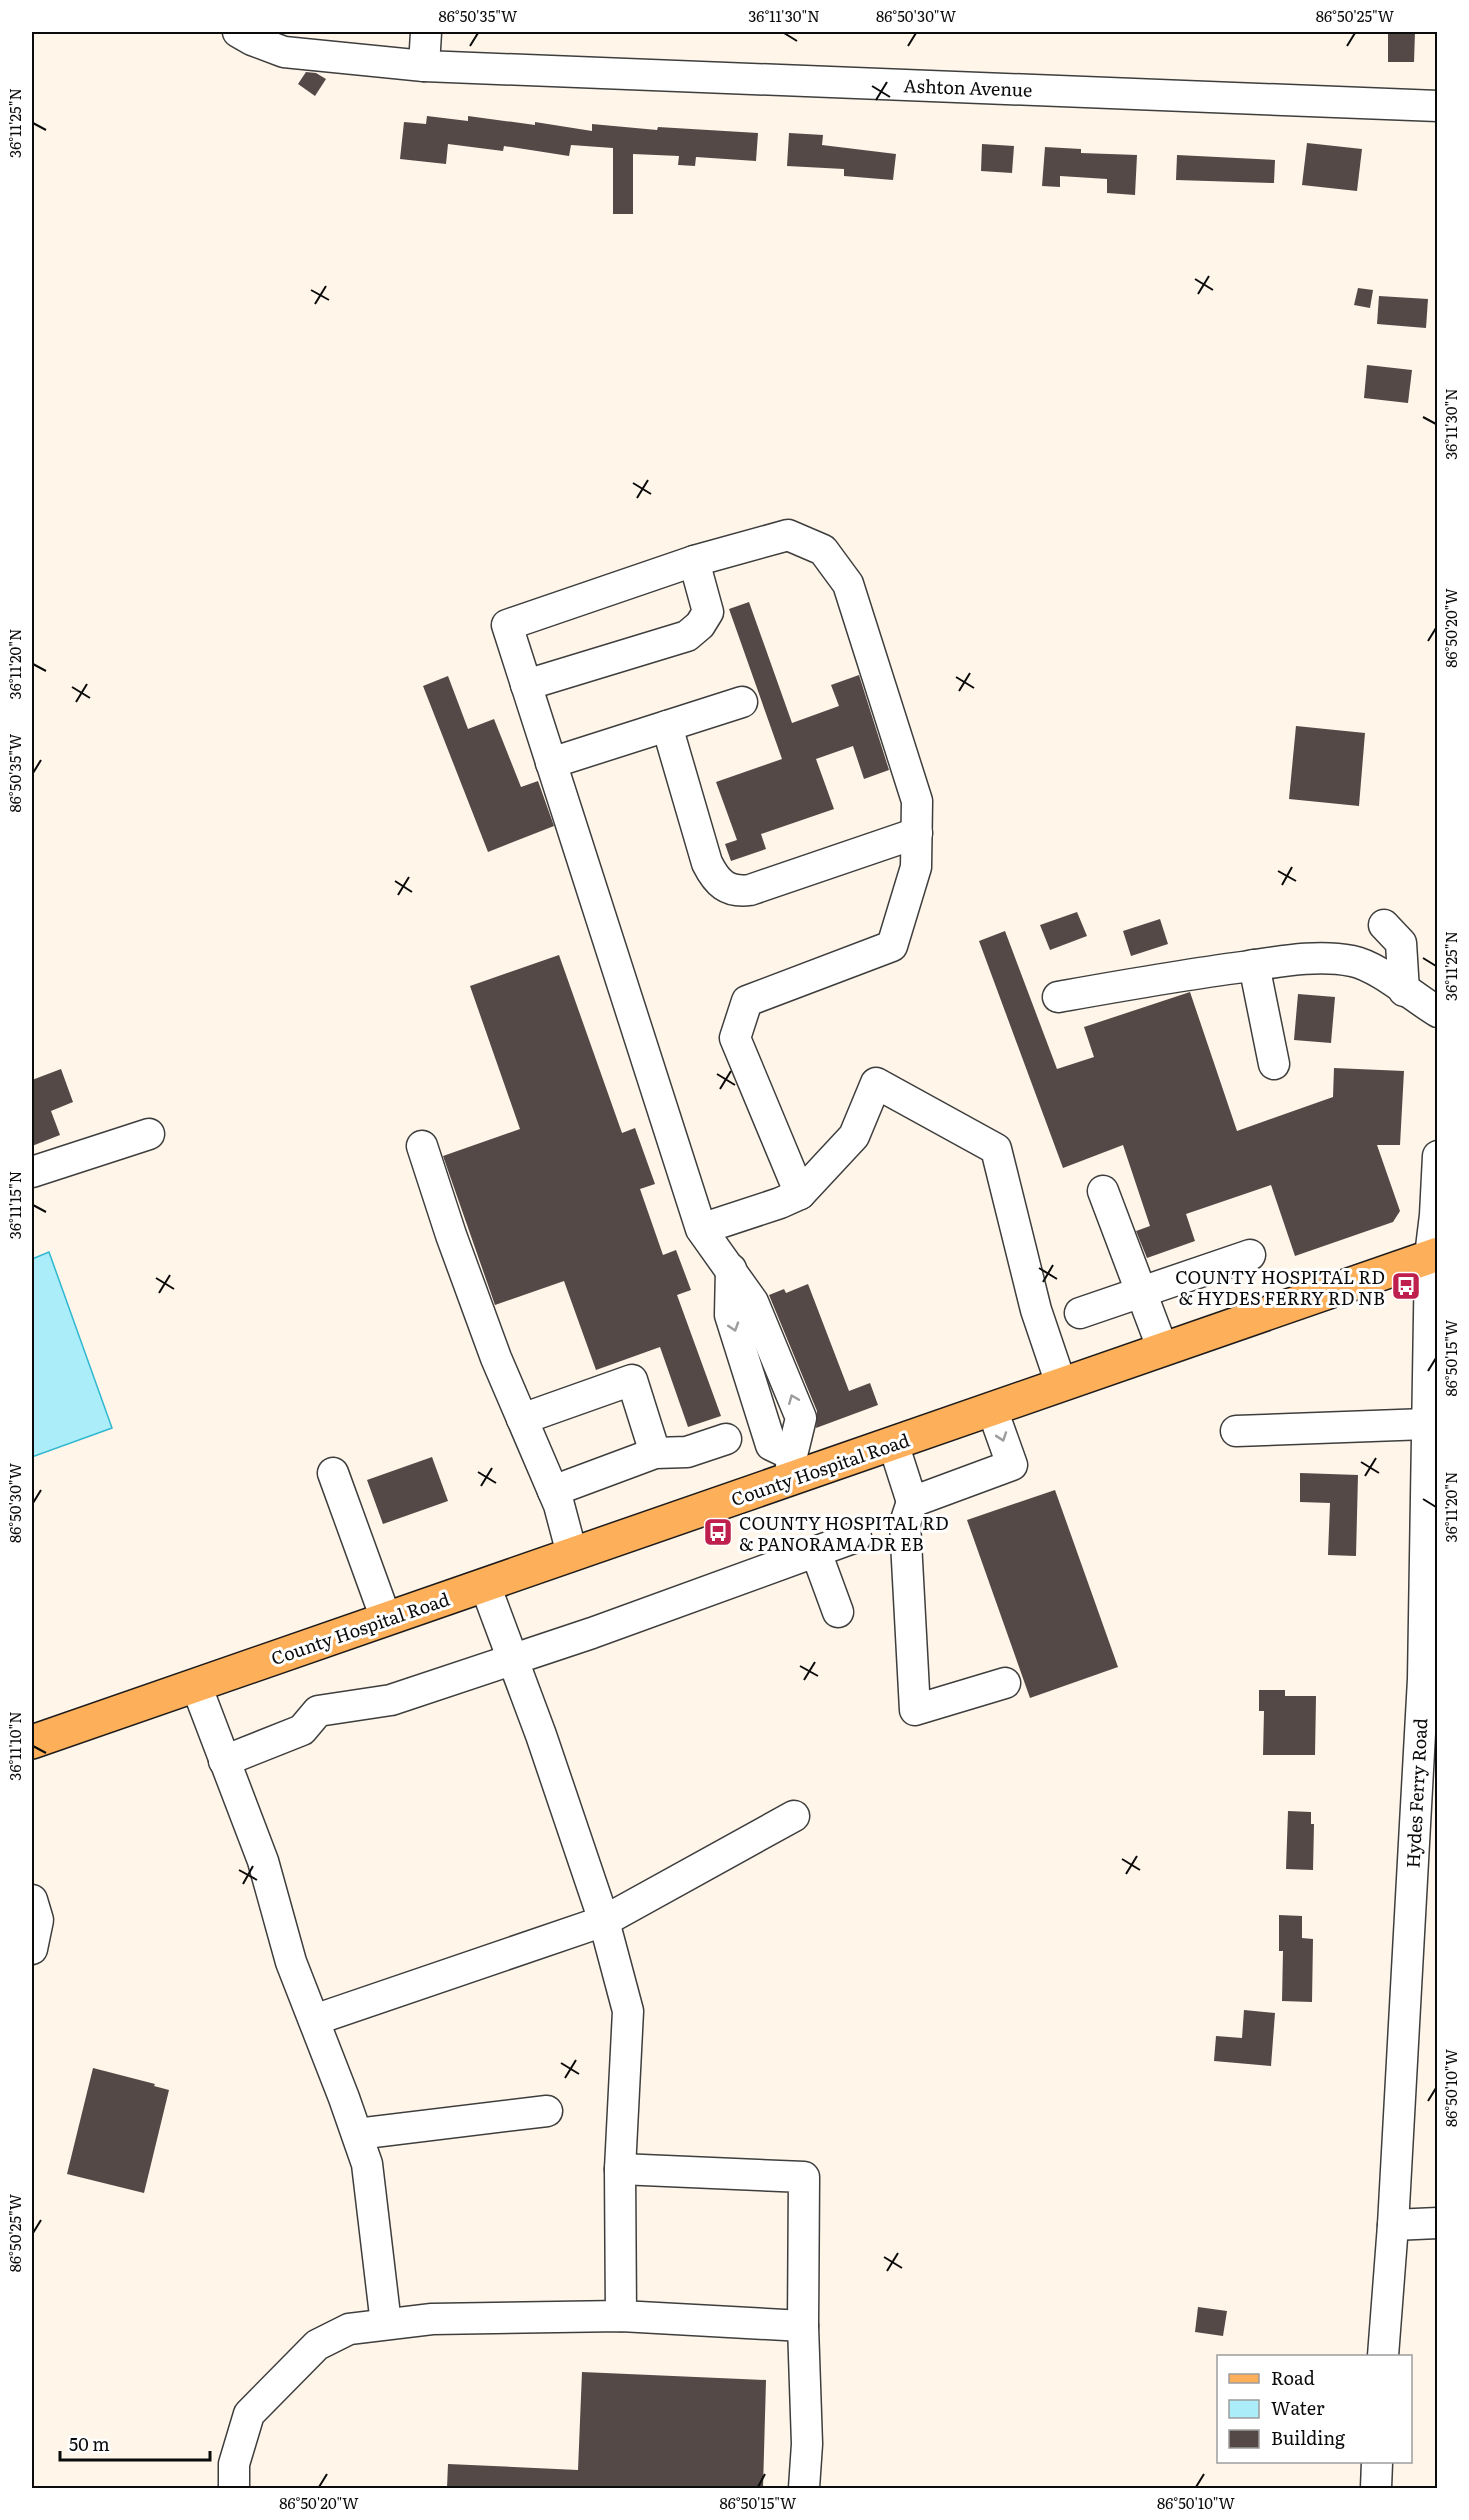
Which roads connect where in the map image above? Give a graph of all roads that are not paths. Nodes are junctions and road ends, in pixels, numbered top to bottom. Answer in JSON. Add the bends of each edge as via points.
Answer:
{"nodes":[{"id":1,"x":238,"y":32,"type":"edge"},
{"id":2,"x":426,"y":32,"type":"edge"},
{"id":3,"x":424,"y":66,"type":"junction"},
{"id":4,"x":1437,"y":106,"type":"edge"},
{"id":5,"x":694,"y":561,"type":"junction"},
{"id":6,"x":526,"y":685,"type":"junction"},
{"id":7,"x":742,"y":702,"type":"dead end"},
{"id":8,"x":667,"y":726,"type":"junction"},
{"id":9,"x":551,"y":763,"type":"junction"},
{"id":10,"x":917,"y":833,"type":"junction"},
{"id":11,"x":1383,"y":925,"type":"dead end"},
{"id":12,"x":1254,"y":965,"type":"junction"},
{"id":13,"x":1404,"y":991,"type":"junction"},
{"id":14,"x":1059,"y":997,"type":"dead end"},
{"id":15,"x":1437,"y":1012,"type":"edge"},
{"id":16,"x":1274,"y":1064,"type":"dead end"},
{"id":17,"x":149,"y":1134,"type":"dead end"},
{"id":18,"x":422,"y":1146,"type":"dead end"},
{"id":19,"x":1437,"y":1156,"type":"edge"},
{"id":20,"x":32,"y":1172,"type":"edge"},
{"id":21,"x":1103,"y":1191,"type":"dead end"},
{"id":22,"x":800,"y":1194,"type":"junction"},
{"id":23,"x":701,"y":1229,"type":"junction"},
{"id":24,"x":1250,"y":1255,"type":"dead end"},
{"id":25,"x":1434,"y":1255,"type":"edge"},
{"id":26,"x":1141,"y":1292,"type":"junction"},
{"id":27,"x":1080,"y":1313,"type":"dead end"},
{"id":28,"x":1163,"y":1350,"type":"junction"},
{"id":29,"x":1061,"y":1384,"type":"junction"},
{"id":30,"x":992,"y":1409,"type":"junction"},
{"id":31,"x":522,"y":1419,"type":"junction"},
{"id":32,"x":1426,"y":1424,"type":"junction"},
{"id":33,"x":1236,"y":1431,"type":"dead end"},
{"id":34,"x":726,"y":1439,"type":"dead end"},
{"id":35,"x":893,"y":1443,"type":"junction"},
{"id":36,"x":655,"y":1453,"type":"junction"},
{"id":37,"x":791,"y":1467,"type":"junction"},
{"id":38,"x":333,"y":1473,"type":"dead end"},
{"id":39,"x":553,"y":1491,"type":"junction"},
{"id":40,"x":912,"y":1502,"type":"junction"},
{"id":41,"x":856,"y":1538,"type":"dead end"},
{"id":42,"x":816,"y":1552,"type":"junction"},
{"id":43,"x":572,"y":1554,"type":"junction"},
{"id":44,"x":485,"y":1585,"type":"junction"},
{"id":45,"x":838,"y":1612,"type":"dead end"},
{"id":46,"x":386,"y":1619,"type":"junction"},
{"id":47,"x":513,"y":1658,"type":"junction"},
{"id":48,"x":1430,"y":1678,"type":"edge"},
{"id":49,"x":1005,"y":1683,"type":"dead end"},
{"id":50,"x":196,"y":1685,"type":"junction"},
{"id":51,"x":32,"y":1742,"type":"edge"},
{"id":52,"x":224,"y":1761,"type":"junction"},
{"id":53,"x":794,"y":1816,"type":"dead end"},
{"id":54,"x":32,"y":1900,"type":"edge"},
{"id":55,"x":604,"y":1921,"type":"junction"},
{"id":56,"x":32,"y":1949,"type":"edge"},
{"id":57,"x":314,"y":2020,"type":"junction"},
{"id":58,"x":547,"y":2111,"type":"dead end"},
{"id":59,"x":357,"y":2134,"type":"junction"},
{"id":60,"x":620,"y":2169,"type":"junction"},
{"id":61,"x":1437,"y":2223,"type":"edge"},
{"id":62,"x":1393,"y":2225,"type":"junction"},
{"id":63,"x":621,"y":2316,"type":"junction"},
{"id":64,"x":386,"y":2324,"type":"junction"},
{"id":65,"x":803,"y":2326,"type":"junction"},
{"id":66,"x":1383,"y":2355,"type":"edge"},
{"id":67,"x":1377,"y":2463,"type":"edge"},
{"id":68,"x":234,"y":2488,"type":"edge"},
{"id":69,"x":804,"y":2488,"type":"edge"},
{"id":70,"x":1376,"y":2488,"type":"edge"}],
"edges":[{"from":1,"to":3,"type":"street","name":"Ashton Avenue","via":[[285,52]]},
{"from":2,"to":3,"type":"street"},
{"from":3,"to":4,"type":"street","name":"Ashton Avenue"},
{"from":5,"to":6,"type":"street","via":[[708,612],[687,636]]},
{"from":5,"to":6,"type":"street","via":[[507,625]]},
{"from":5,"to":10,"type":"street","via":[[788,535],[823,550],[848,584],[917,801]]},
{"from":6,"to":9,"type":"street"},
{"from":7,"to":8,"type":"street"},
{"from":8,"to":9,"type":"street"},
{"from":8,"to":10,"type":"street","via":[[707,863],[723,888],[750,890]]},
{"from":9,"to":23,"type":"street"},
{"from":10,"to":22,"type":"street","via":[[916,867],[892,946],[747,1001],[735,1038]]},
{"from":11,"to":13,"type":"street","via":[[1401,943]]},
{"from":12,"to":13,"type":"street","via":[[1304,958],[1352,961],[1377,971]]},
{"from":12,"to":14,"type":"street"},
{"from":12,"to":16,"type":"street"},
{"from":13,"to":15,"type":"street"},
{"from":17,"to":20,"type":"street"},
{"from":18,"to":31,"type":"street","via":[[496,1358]]},
{"from":19,"to":25,"type":"street","name":"Hydes Ferry Road"},
{"from":21,"to":26,"type":"street"},
{"from":22,"to":23,"type":"street"},
{"from":22,"to":29,"type":"street","via":[[854,1136],[876,1083],[996,1149],[1036,1310]]},
{"from":23,"to":37,"type":"street","via":[[753,1302],[801,1418]]},
{"from":24,"to":26,"type":"street"},
{"from":25,"to":28,"type":"main road","name":"County Hospital Road"},
{"from":25,"to":32,"type":"street","name":"Hydes Ferry Road"},
{"from":26,"to":27,"type":"street"},
{"from":26,"to":28,"type":"street"},
{"from":28,"to":29,"type":"main road","name":"County Hospital Road"},
{"from":29,"to":30,"type":"main road","name":"County Hospital Road"},
{"from":30,"to":35,"type":"main road","name":"County Hospital Road"},
{"from":30,"to":40,"type":"street","one_way":true,"via":[[1012,1466]]},
{"from":31,"to":36,"type":"street","via":[[632,1380]]},
{"from":31,"to":39,"type":"street"},
{"from":32,"to":33,"type":"street"},
{"from":32,"to":48,"type":"street","name":"Hydes Ferry Road"},
{"from":34,"to":36,"type":"street","via":[[687,1452]]},
{"from":35,"to":37,"type":"main road","name":"County Hospital Road"},
{"from":35,"to":40,"type":"street"},
{"from":36,"to":39,"type":"street"},
{"from":37,"to":43,"type":"main road","name":"County Hospital Road"},
{"from":38,"to":46,"type":"street"},
{"from":39,"to":43,"type":"street"},
{"from":40,"to":49,"type":"street","via":[[905,1523],[915,1710]]},
{"from":41,"to":42,"type":"street"},
{"from":42,"to":45,"type":"street"},
{"from":42,"to":47,"type":"street"},
{"from":43,"to":44,"type":"main road","name":"County Hospital Road"},
{"from":44,"to":46,"type":"main road","name":"County Hospital Road"},
{"from":44,"to":47,"type":"street"},
{"from":46,"to":50,"type":"main road","name":"County Hospital Road"},
{"from":47,"to":52,"type":"street","via":[[391,1700],[318,1711],[302,1730]]},
{"from":47,"to":55,"type":"street"},
{"from":48,"to":62,"type":"street","name":"Hydes Ferry Road"},
{"from":50,"to":51,"type":"main road","name":"County Hospital Road"},
{"from":50,"to":52,"type":"street"},
{"from":52,"to":57,"type":"street","via":[[263,1861],[291,1962]]},
{"from":53,"to":55,"type":"street"},
{"from":54,"to":56,"type":"street","via":[[38,1920]]},
{"from":55,"to":57,"type":"street"},
{"from":55,"to":60,"type":"street","via":[[628,2011]]},
{"from":57,"to":59,"type":"street"},
{"from":58,"to":59,"type":"street"},
{"from":59,"to":64,"type":"street","via":[[367,2164]]},
{"from":60,"to":63,"type":"street"},
{"from":60,"to":65,"type":"street","via":[[804,2177]]},
{"from":61,"to":62,"type":"street"},
{"from":62,"to":66,"type":"street","name":"Hydes Ferry Road"},
{"from":63,"to":64,"type":"street","via":[[432,2319]]},
{"from":63,"to":65,"type":"street"},
{"from":64,"to":68,"type":"street","via":[[349,2329],[317,2345],[249,2414],[234,2464]]},
{"from":65,"to":69,"type":"street","via":[[807,2444]]},
{"from":67,"to":70,"type":"street"}]}
